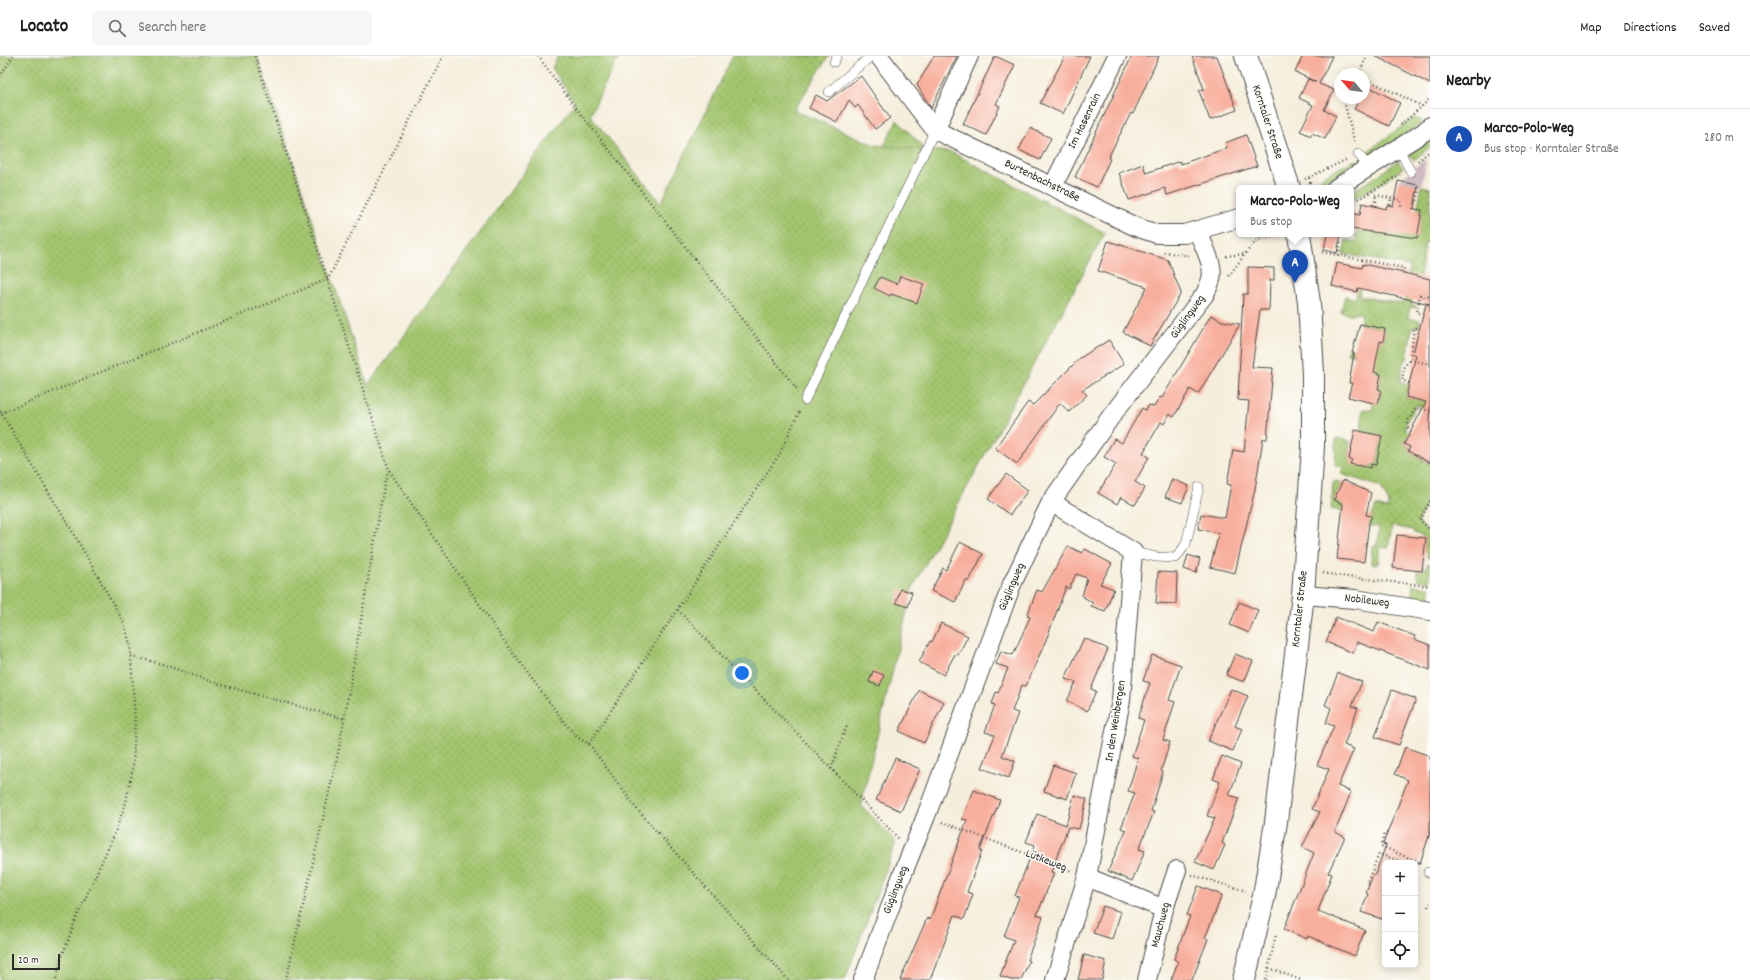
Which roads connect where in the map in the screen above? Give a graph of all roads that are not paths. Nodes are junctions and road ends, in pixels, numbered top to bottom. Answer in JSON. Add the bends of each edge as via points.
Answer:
{"nodes":[{"id":1,"x":871,"y":56,"type":"edge"},
{"id":2,"x":879,"y":56,"type":"edge"},
{"id":3,"x":970,"y":56,"type":"edge"},
{"id":4,"x":1117,"y":56,"type":"edge"},
{"id":5,"x":1246,"y":56,"type":"edge"},
{"id":6,"x":830,"y":92,"type":"dead end"},
{"id":7,"x":1430,"y":126,"type":"edge"},
{"id":8,"x":935,"y":130,"type":"junction"},
{"id":9,"x":1399,"y":149,"type":"junction"},
{"id":10,"x":1358,"y":154,"type":"road end"},
{"id":11,"x":1370,"y":168,"type":"junction"},
{"id":12,"x":1410,"y":171,"type":"road end"},
{"id":13,"x":1288,"y":185,"type":"edge"},
{"id":14,"x":1341,"y":185,"type":"edge"},
{"id":15,"x":1053,"y":186,"type":"junction"},
{"id":16,"x":1236,"y":219,"type":"edge"},
{"id":17,"x":1198,"y":230,"type":"junction"},
{"id":18,"x":1299,"y":237,"type":"edge"},
{"id":19,"x":805,"y":400,"type":"road end"},
{"id":20,"x":1200,"y":487,"type":"dead end"},
{"id":21,"x":1051,"y":502,"type":"junction"},
{"id":22,"x":1133,"y":552,"type":"junction"},
{"id":23,"x":1303,"y":595,"type":"junction"},
{"id":24,"x":1430,"y":611,"type":"edge"},
{"id":25,"x":1177,"y":870,"type":"road end"},
{"id":26,"x":1087,"y":876,"type":"junction"},
{"id":27,"x":1164,"y":909,"type":"junction"},
{"id":28,"x":863,"y":980,"type":"edge"},
{"id":29,"x":1055,"y":980,"type":"edge"},
{"id":30,"x":1147,"y":980,"type":"edge"},
{"id":31,"x":1244,"y":980,"type":"edge"}],
"edges":[{"from":1,"to":6,"type":"lane"},
{"from":2,"to":8,"type":"street","name":"Burtenbachstraße"},
{"from":3,"to":8,"type":"street"},
{"from":4,"to":15,"type":"street","name":"Im Hasenrain"},
{"from":5,"to":13,"type":"street","name":"Korntaler Straße"},
{"from":7,"to":9,"type":"street"},
{"from":8,"to":15,"type":"street","name":"Burtenbachstraße"},
{"from":8,"to":19,"type":"lane"},
{"from":9,"to":11,"type":"street"},
{"from":9,"to":12,"type":"lane"},
{"from":10,"to":11,"type":"lane"},
{"from":11,"to":14,"type":"street"},
{"from":15,"to":17,"type":"street","name":"Burtenbachstraße","via":[[1136,227],[1157,234],[1184,234]]},
{"from":16,"to":17,"type":"street","name":"Burtenbachstraße"},
{"from":17,"to":21,"type":"street","name":"Güglingweg","via":[[1212,267],[1211,280],[1205,294],[1112,416]]},
{"from":18,"to":23,"type":"street","name":"Korntaler Straße","via":[[1309,302],[1313,374],[1313,447]]},
{"from":20,"to":22,"type":"lane","via":[[1186,544],[1176,558]]},
{"from":21,"to":22,"type":"street"},
{"from":21,"to":28,"type":"street","name":"Güglingweg","via":[[1012,584]]},
{"from":22,"to":26,"type":"street","name":"In den Weinbergen","via":[[1121,700]]},
{"from":23,"to":24,"type":"street","name":"Nobileweg","via":[[1355,599]]},
{"from":23,"to":31,"type":"street","name":"Korntaler Straße","via":[[1276,822],[1264,896]]},
{"from":25,"to":27,"type":"street","name":"Mauchweg"},
{"from":26,"to":27,"type":"street"},
{"from":26,"to":29,"type":"street","name":"In den Weinbergen"},
{"from":27,"to":30,"type":"street","name":"Mauchweg"}]}
